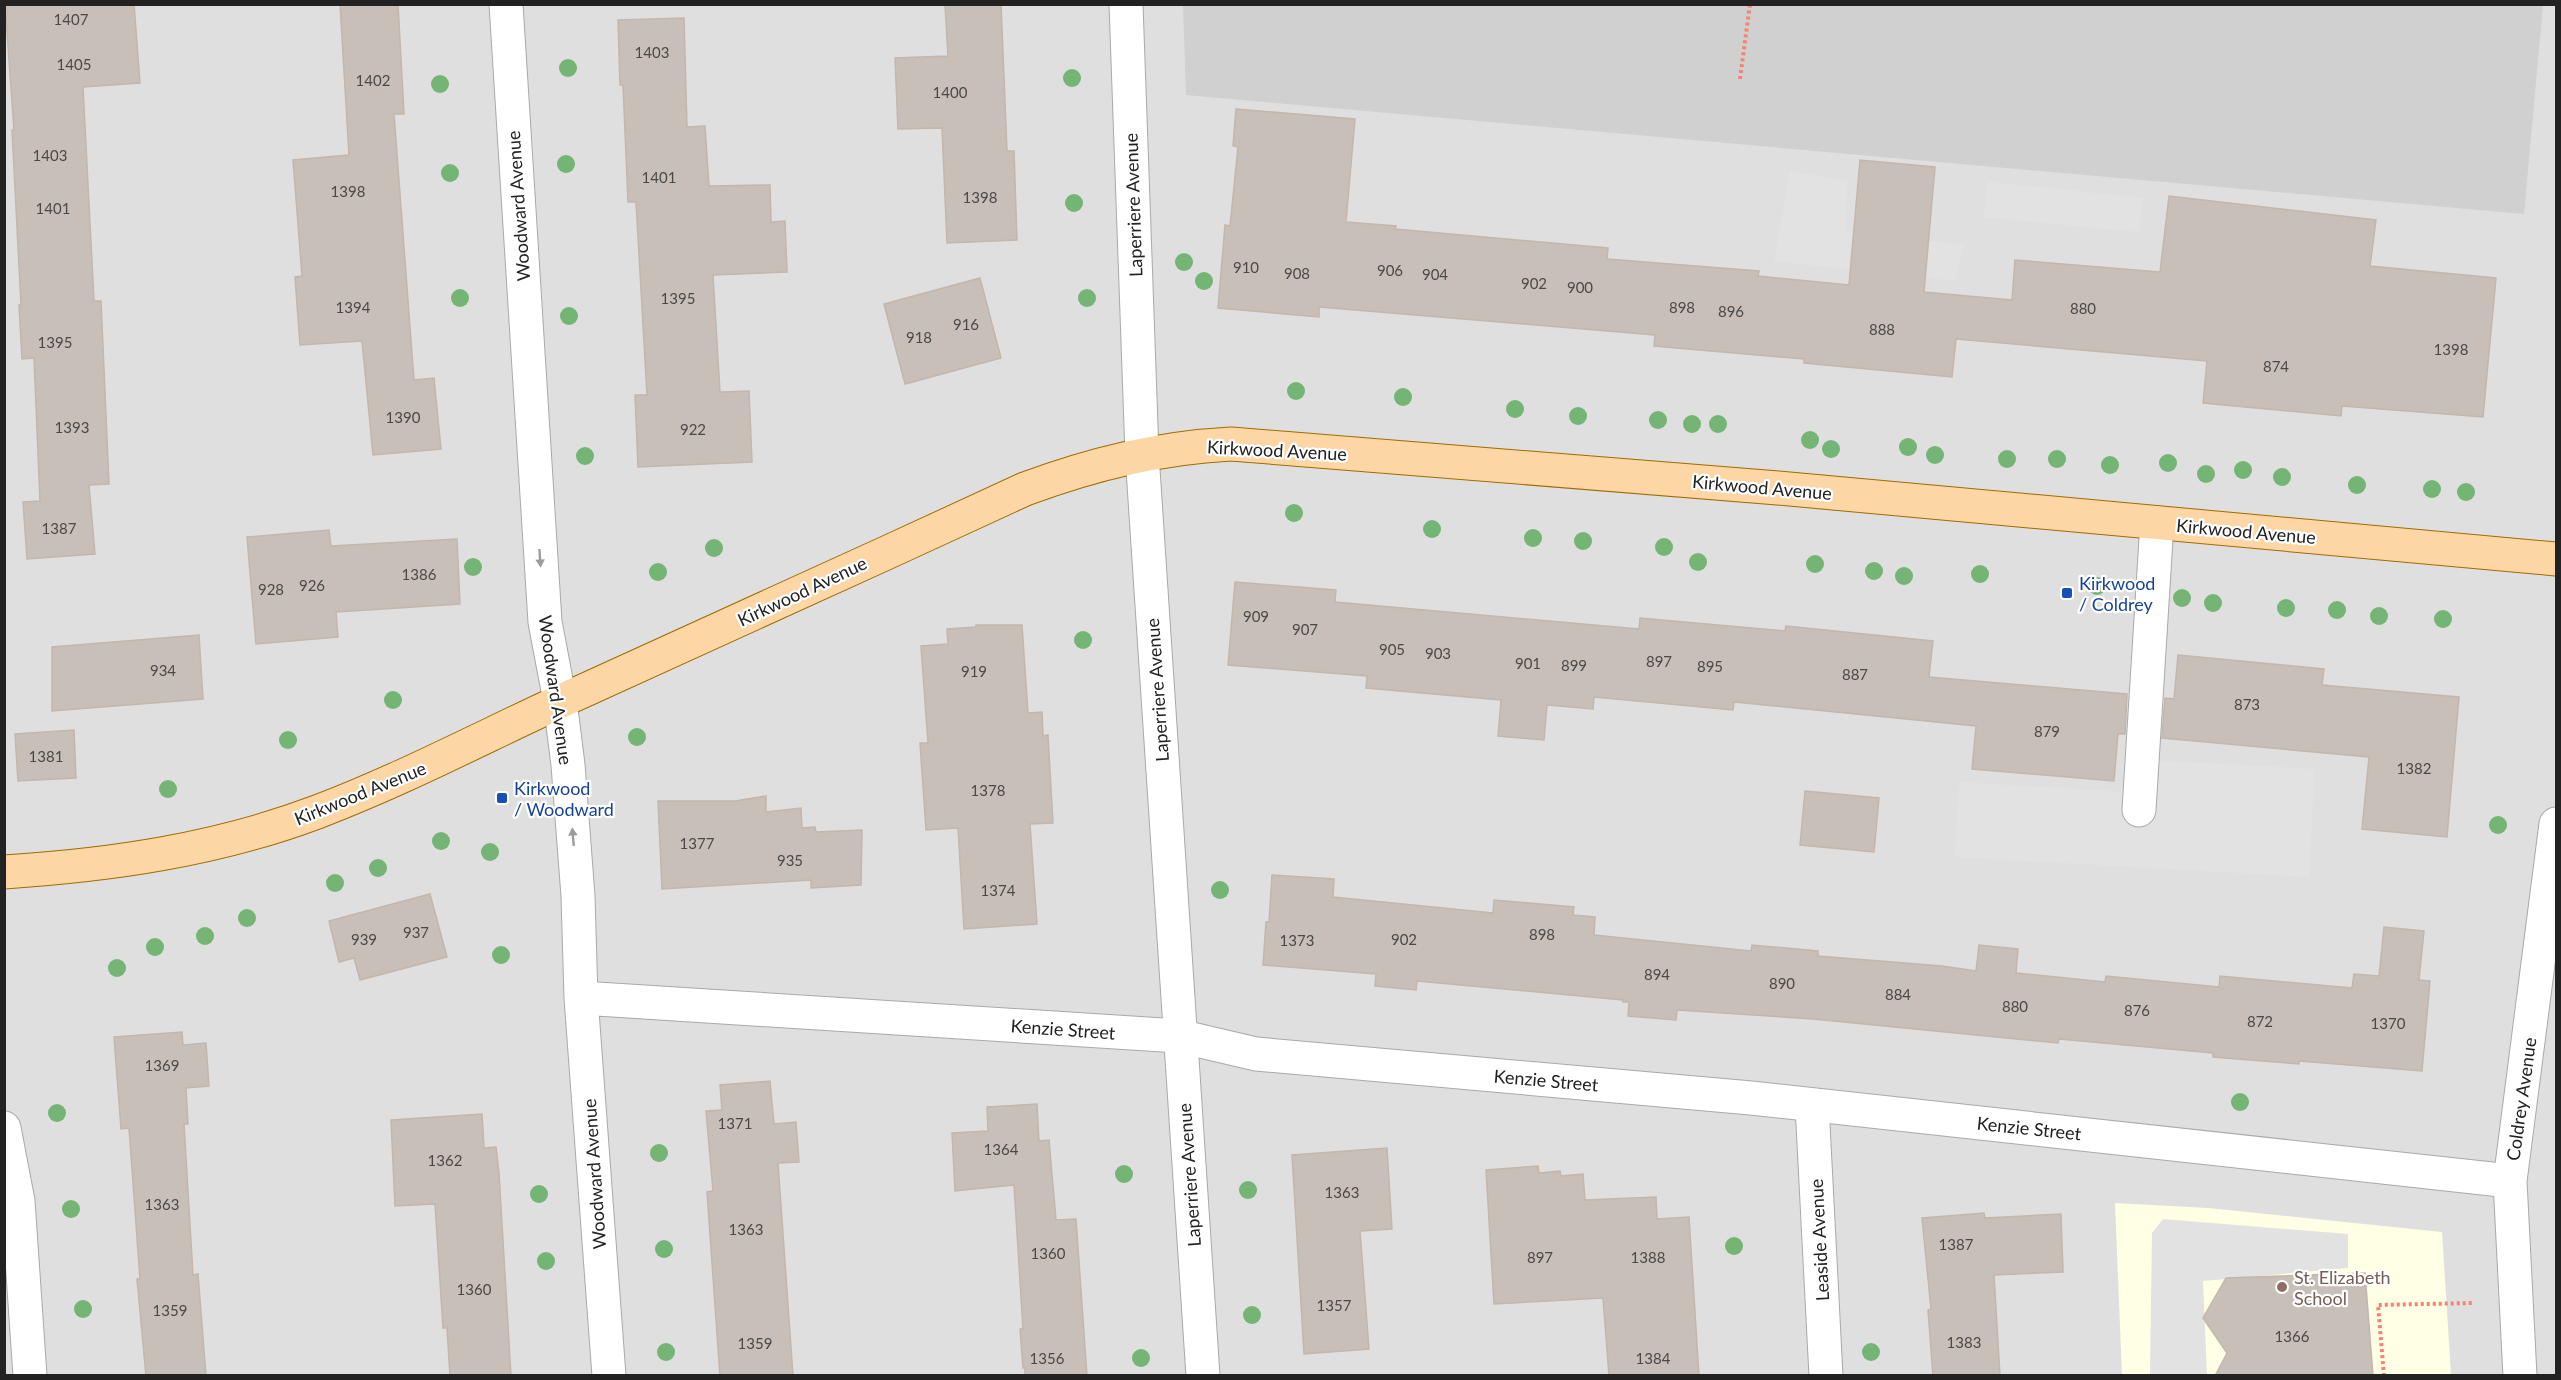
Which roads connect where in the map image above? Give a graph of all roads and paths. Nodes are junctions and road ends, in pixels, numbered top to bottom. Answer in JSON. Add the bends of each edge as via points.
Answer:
{"nodes":[{"id":1,"x":506,"y":4,"type":"edge"},
{"id":2,"x":1126,"y":4,"type":"edge"},
{"id":3,"x":1749,"y":4,"type":"edge"},
{"id":4,"x":1740,"y":79,"type":"dead end"},
{"id":5,"x":1142,"y":454,"type":"junction"},
{"id":6,"x":2157,"y":523,"type":"junction"},
{"id":7,"x":2556,"y":559,"type":"edge"},
{"id":8,"x":560,"y":701,"type":"junction"},
{"id":9,"x":2139,"y":810,"type":"dead end"},
{"id":10,"x":2556,"y":824,"type":"edge"},
{"id":11,"x":4,"y":872,"type":"edge"},
{"id":12,"x":581,"y":998,"type":"junction"},
{"id":13,"x":1179,"y":1036,"type":"junction"},
{"id":14,"x":1812,"y":1105,"type":"junction"},
{"id":15,"x":4,"y":1128,"type":"edge"},
{"id":16,"x":2510,"y":1181,"type":"junction"},
{"id":17,"x":2516,"y":1302,"type":"junction"},
{"id":18,"x":30,"y":1376,"type":"edge"},
{"id":19,"x":609,"y":1376,"type":"edge"},
{"id":20,"x":1203,"y":1376,"type":"edge"},
{"id":21,"x":1826,"y":1376,"type":"edge"},
{"id":22,"x":2384,"y":1376,"type":"edge"},
{"id":23,"x":2520,"y":1376,"type":"edge"}],
"edges":[{"from":1,"to":8,"type":"street","name":"Woodward Avenue","one_way":true,"via":[[545,622]]},
{"from":2,"to":5,"type":"street","name":"Laperriere Avenue"},
{"from":3,"to":4,"type":"path"},
{"from":5,"to":6,"type":"main road","name":"Kirkwood Avenue","via":[[1231,444]]},
{"from":5,"to":8,"type":"main road","name":"Kirkwood Avenue","via":[[1081,469],[1025,489]]},
{"from":5,"to":13,"type":"street","name":"Laperriere Avenue"},
{"from":6,"to":7,"type":"main road","name":"Kirkwood Avenue"},
{"from":6,"to":9,"type":"street"},
{"from":8,"to":11,"type":"main road","name":"Kirkwood Avenue","via":[[429,766],[315,813],[256,832],[145,858]]},
{"from":12,"to":8,"type":"street","name":"Woodward Avenue","one_way":true,"via":[[578,896]]},
{"from":10,"to":16,"type":"street","name":"Coldrey Avenue"},
{"from":12,"to":13,"type":"street","name":"Kenzie Street"},
{"from":12,"to":19,"type":"street","name":"Woodward Avenue"},
{"from":13,"to":14,"type":"street","name":"Kenzie Street","via":[[1256,1054]]},
{"from":13,"to":20,"type":"street","name":"Laperriere Avenue"},
{"from":14,"to":16,"type":"street","name":"Kenzie Street"},
{"from":14,"to":21,"type":"street","name":"Leaside Avenue"},
{"from":15,"to":18,"type":"street","via":[[18,1201]]},
{"from":16,"to":17,"type":"street","name":"Coldrey Avenue"},
{"from":17,"to":22,"type":"path","via":[[2378,1305]]},
{"from":17,"to":23,"type":"street","name":"Coldrey Avenue"}]}
